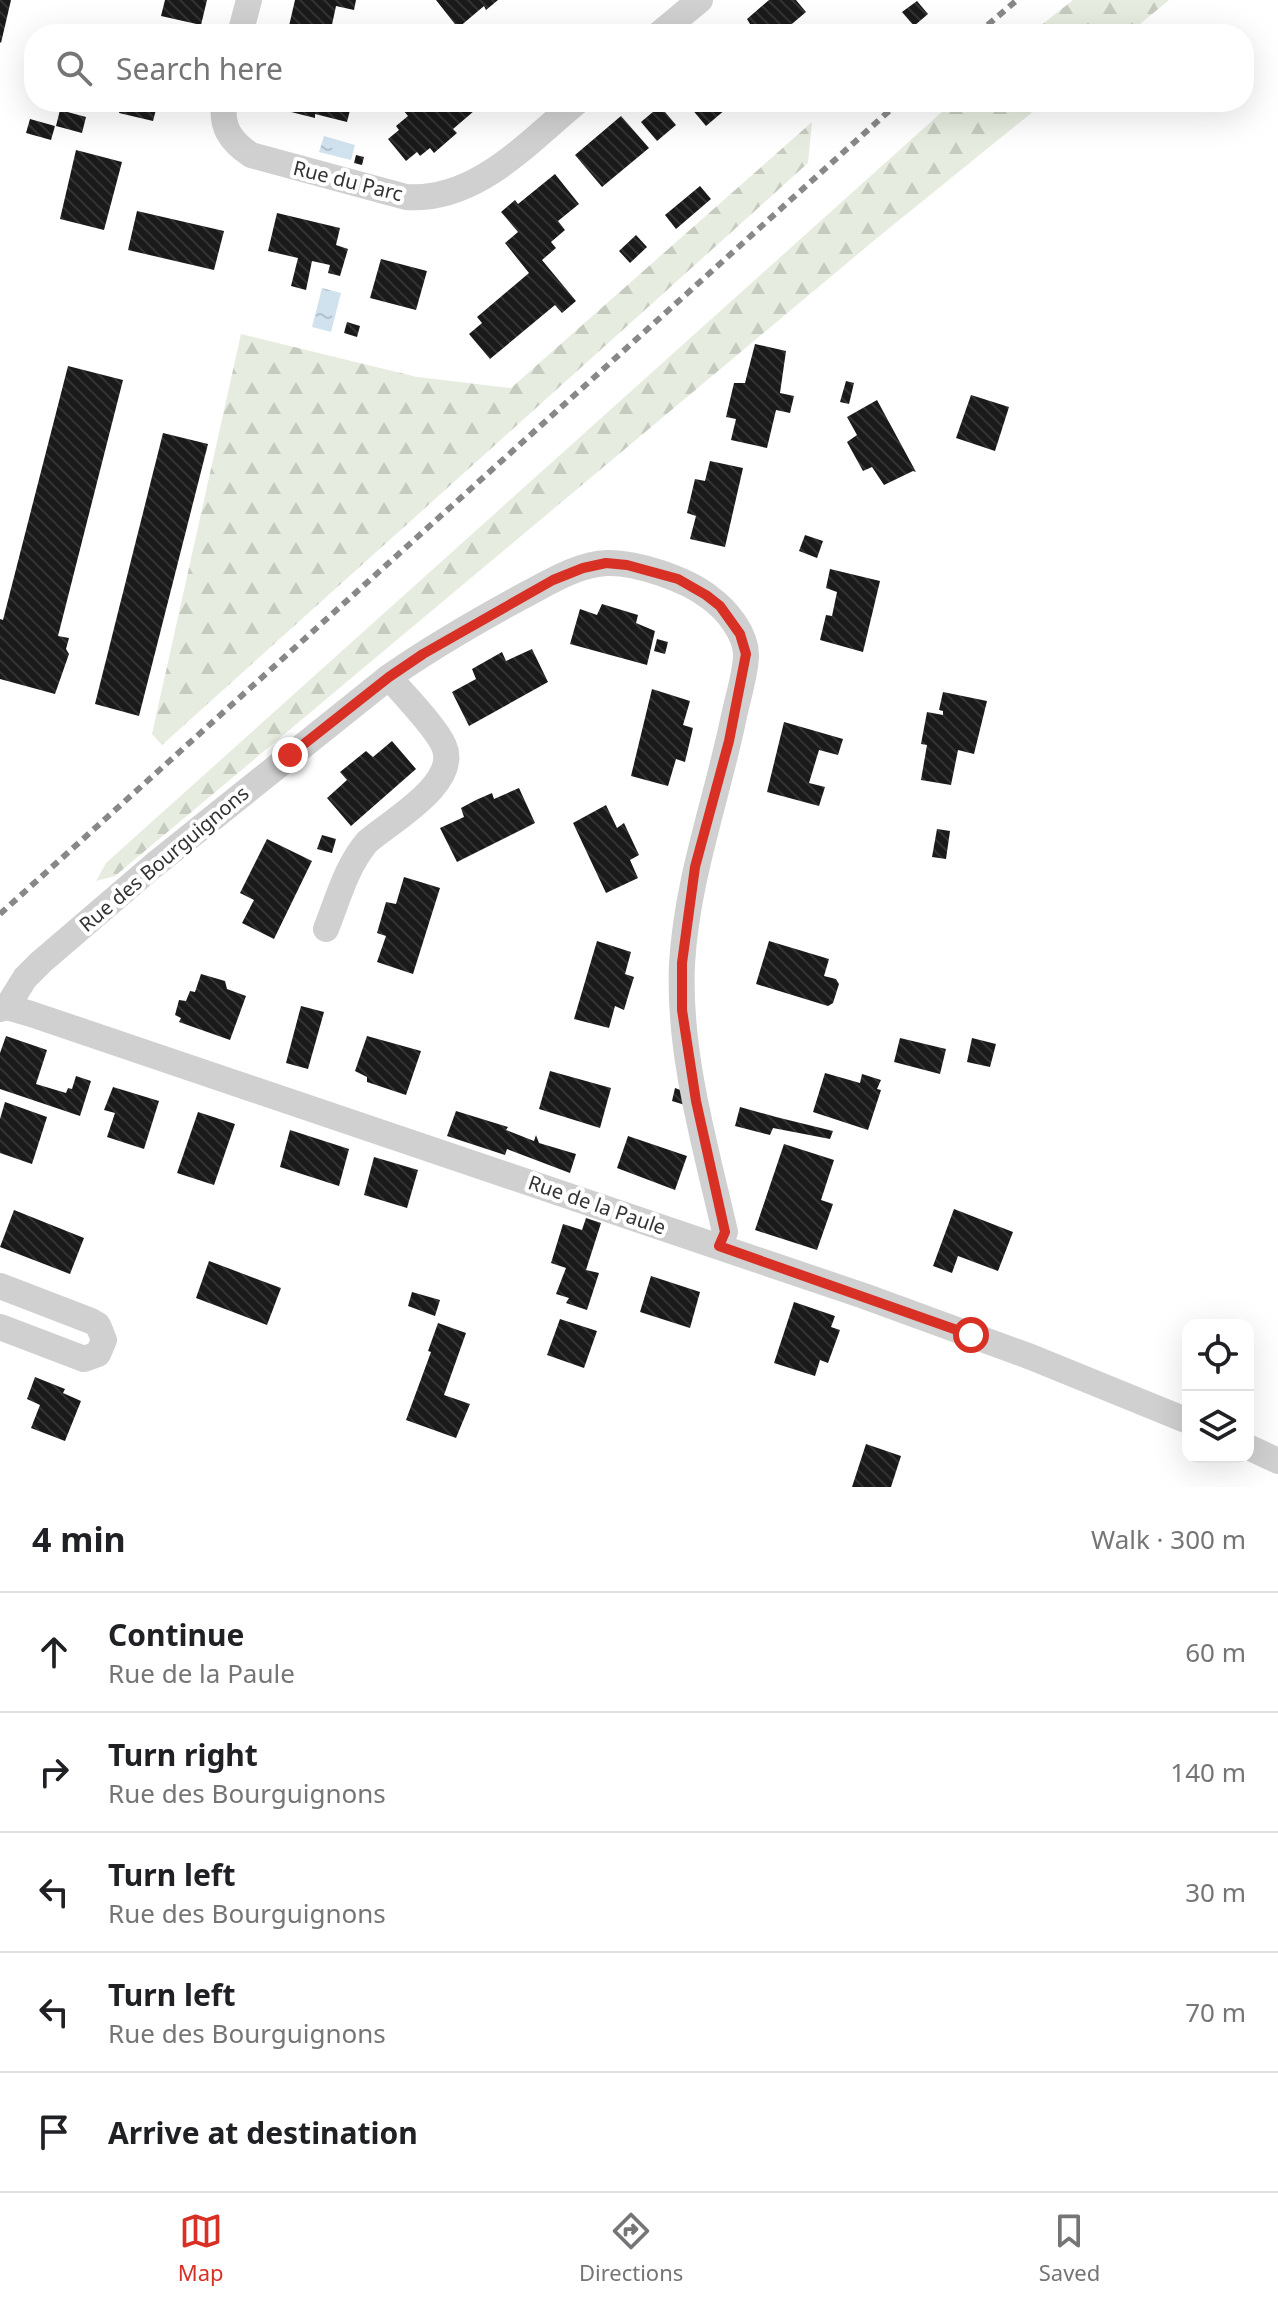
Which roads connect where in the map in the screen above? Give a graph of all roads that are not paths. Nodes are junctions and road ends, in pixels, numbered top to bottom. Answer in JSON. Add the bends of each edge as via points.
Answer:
{"nodes":[{"id":1,"x":249,"y":0,"type":"edge"},
{"id":2,"x":700,"y":0,"type":"edge"},
{"id":3,"x":243,"y":24,"type":"edge"},
{"id":4,"x":671,"y":24,"type":"edge"},
{"id":5,"x":224,"y":112,"type":"edge"},
{"id":6,"x":565,"y":112,"type":"edge"},
{"id":7,"x":389,"y":677,"type":"junction"},
{"id":8,"x":326,"y":929,"type":"dead end"},
{"id":9,"x":4,"y":1008,"type":"edge"},
{"id":10,"x":719,"y":1246,"type":"junction"},
{"id":11,"x":0,"y":1286,"type":"edge"},
{"id":12,"x":0,"y":1327,"type":"edge"},
{"id":13,"x":1182,"y":1419,"type":"edge"},
{"id":14,"x":1254,"y":1450,"type":"edge"},
{"id":15,"x":1278,"y":1461,"type":"edge"}],
"edges":[{"from":1,"to":3,"type":"street"},
{"from":2,"to":4,"type":"street"},
{"from":5,"to":6,"type":"street","name":"Rue du Parc","via":[[231,140],[251,155],[422,198],[441,196],[490,174]]},
{"from":7,"to":8,"type":"street","via":[[443,742],[446,770],[441,781],[359,852]]},
{"from":7,"to":9,"type":"street","name":"Rue des Bourguignons","via":[[41,962]]},
{"from":7,"to":10,"type":"street","name":"Rue des Bourguignons","via":[[553,580],[606,563],[678,579],[720,606],[740,634],[746,654],[695,867],[682,963],[687,1052],[725,1232]]},
{"from":9,"to":10,"type":"street","name":"Rue de la Paule"},
{"from":10,"to":13,"type":"street","name":"Rue de la Paule","via":[[1031,1357]]},
{"from":11,"to":12,"type":"street","via":[[91,1321],[104,1340],[98,1354],[84,1359]]},
{"from":14,"to":15,"type":"street"}]}
